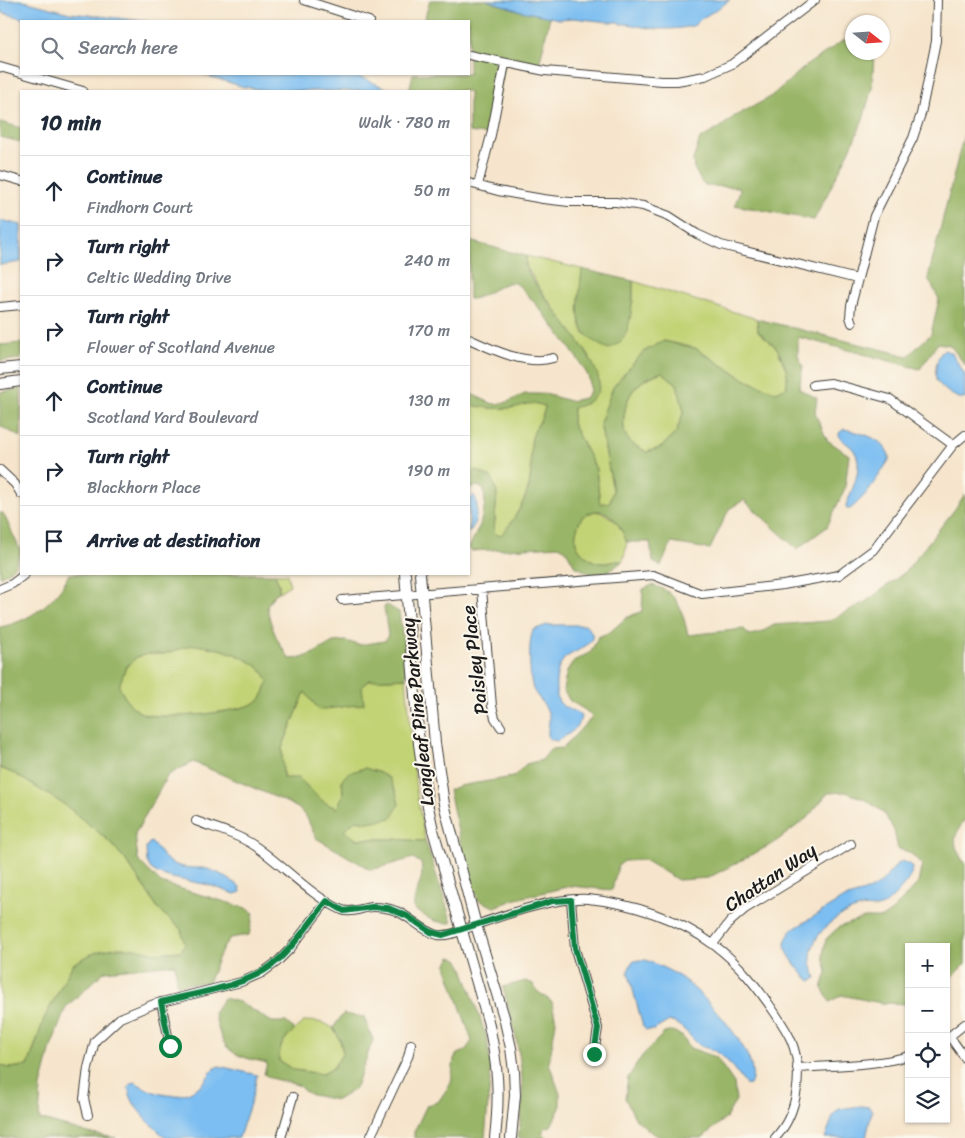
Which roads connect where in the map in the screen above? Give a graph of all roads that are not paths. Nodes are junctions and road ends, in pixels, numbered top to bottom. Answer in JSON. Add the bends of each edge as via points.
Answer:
{"nodes":[{"id":1,"x":304,"y":0,"type":"edge"},
{"id":2,"x":815,"y":0,"type":"edge"},
{"id":3,"x":937,"y":0,"type":"edge"},
{"id":4,"x":366,"y":20,"type":"edge"},
{"id":5,"x":470,"y":55,"type":"edge"},
{"id":6,"x":505,"y":64,"type":"junction"},
{"id":7,"x":0,"y":67,"type":"edge"},
{"id":8,"x":20,"y":72,"type":"edge"},
{"id":9,"x":30,"y":75,"type":"edge"},
{"id":10,"x":80,"y":90,"type":"edge"},
{"id":11,"x":0,"y":176,"type":"edge"},
{"id":12,"x":20,"y":181,"type":"edge"},
{"id":13,"x":470,"y":183,"type":"edge"},
{"id":14,"x":478,"y":185,"type":"junction"},
{"id":15,"x":857,"y":279,"type":"junction"},
{"id":16,"x":20,"y":304,"type":"edge"},
{"id":17,"x":0,"y":307,"type":"edge"},
{"id":18,"x":852,"y":323,"type":"dead end"},
{"id":19,"x":470,"y":339,"type":"edge"},
{"id":20,"x":552,"y":358,"type":"dead end"},
{"id":21,"x":20,"y":367,"type":"edge"},
{"id":22,"x":0,"y":369,"type":"edge"},
{"id":23,"x":20,"y":381,"type":"edge"},
{"id":24,"x":0,"y":384,"type":"edge"},
{"id":25,"x":813,"y":385,"type":"dead end"},
{"id":26,"x":965,"y":435,"type":"edge"},
{"id":27,"x":952,"y":445,"type":"junction"},
{"id":28,"x":0,"y":470,"type":"edge"},
{"id":29,"x":20,"y":493,"type":"edge"},
{"id":30,"x":24,"y":575,"type":"edge"},
{"id":31,"x":405,"y":575,"type":"edge"},
{"id":32,"x":420,"y":575,"type":"edge"},
{"id":33,"x":0,"y":589,"type":"edge"},
{"id":34,"x":482,"y":589,"type":"junction"},
{"id":35,"x":422,"y":592,"type":"junction"},
{"id":36,"x":407,"y":594,"type":"junction"},
{"id":37,"x":342,"y":600,"type":"dead end"},
{"id":38,"x":501,"y":727,"type":"dead end"},
{"id":39,"x":196,"y":821,"type":"dead end"},
{"id":40,"x":850,"y":844,"type":"dead end"},
{"id":41,"x":571,"y":900,"type":"junction"},
{"id":42,"x":327,"y":901,"type":"junction"},
{"id":43,"x":476,"y":925,"type":"junction"},
{"id":44,"x":461,"y":930,"type":"junction"},
{"id":45,"x":713,"y":944,"type":"junction"},
{"id":46,"x":161,"y":1002,"type":"junction"},
{"id":47,"x":965,"y":1024,"type":"edge"},
{"id":48,"x":950,"y":1036,"type":"edge"},
{"id":49,"x":950,"y":1040,"type":"edge"},
{"id":50,"x":411,"y":1044,"type":"dead end"},
{"id":51,"x":170,"y":1046,"type":"dead end"},
{"id":52,"x":594,"y":1054,"type":"dead end"},
{"id":53,"x":905,"y":1057,"type":"edge"},
{"id":54,"x":965,"y":1058,"type":"edge"},
{"id":55,"x":797,"y":1068,"type":"junction"},
{"id":56,"x":294,"y":1097,"type":"dead end"},
{"id":57,"x":88,"y":1115,"type":"dead end"},
{"id":58,"x":284,"y":1137,"type":"edge"},
{"id":59,"x":370,"y":1138,"type":"edge"},
{"id":60,"x":495,"y":1138,"type":"edge"},
{"id":61,"x":511,"y":1138,"type":"edge"},
{"id":62,"x":775,"y":1138,"type":"edge"}],
"edges":[{"from":1,"to":4,"type":"street"},
{"from":2,"to":6,"type":"street","via":[[732,64],[691,79],[653,81]]},
{"from":3,"to":15,"type":"street","via":[[936,41],[922,114],[874,216]]},
{"from":5,"to":6,"type":"street"},
{"from":6,"to":14,"type":"street"},
{"from":7,"to":8,"type":"street"},
{"from":9,"to":10,"type":"street"},
{"from":11,"to":12,"type":"street"},
{"from":13,"to":14,"type":"street"},
{"from":14,"to":15,"type":"street","via":[[543,199],[643,206],[669,216],[721,245]]},
{"from":15,"to":18,"type":"street","via":[[850,312]]},
{"from":16,"to":17,"type":"street"},
{"from":19,"to":20,"type":"street","via":[[496,351],[532,360]]},
{"from":21,"to":22,"type":"main road"},
{"from":23,"to":24,"type":"main road"},
{"from":25,"to":27,"type":"street","via":[[831,383],[890,399]]},
{"from":26,"to":27,"type":"street"},
{"from":27,"to":34,"type":"street","via":[[873,550],[839,575],[702,594],[653,575]]},
{"from":28,"to":29,"type":"street"},
{"from":30,"to":33,"type":"street"},
{"from":31,"to":36,"type":"main road","name":"Longleaf Pine Parkway"},
{"from":32,"to":35,"type":"main road","name":"Longleaf Pine Parkway"},
{"from":34,"to":35,"type":"street"},
{"from":34,"to":38,"type":"street","name":"Paisley Place","via":[[492,706]]},
{"from":35,"to":36,"type":"street"},
{"from":35,"to":43,"type":"main road","name":"Longleaf Pine Parkway","via":[[439,776]]},
{"from":36,"to":37,"type":"street"},
{"from":36,"to":44,"type":"main road","name":"Longleaf Pine Parkway","via":[[423,779],[433,830]]},
{"from":39,"to":42,"type":"street","via":[[244,839]]},
{"from":40,"to":45,"type":"street","name":"Chattan Way","via":[[745,909]]},
{"from":41,"to":43,"type":"street","via":[[553,901]]},
{"from":41,"to":45,"type":"street","via":[[607,901],[636,908]]},
{"from":41,"to":52,"type":"street","via":[[575,948],[598,1028]]},
{"from":42,"to":44,"type":"street","via":[[344,911],[388,908],[435,934]]},
{"from":42,"to":46,"type":"street","via":[[290,949],[262,973],[241,982]]},
{"from":43,"to":44,"type":"street"},
{"from":43,"to":61,"type":"main road","name":"Longleaf Pine Parkway","via":[[511,1048],[515,1096]]},
{"from":44,"to":60,"type":"main road","name":"Longleaf Pine Parkway","via":[[495,1051],[499,1095]]},
{"from":45,"to":55,"type":"street","via":[[752,981],[778,1018],[791,1040]]},
{"from":46,"to":51,"type":"street"},
{"from":46,"to":57,"type":"street","via":[[120,1018],[95,1041],[84,1099]]},
{"from":47,"to":48,"type":"street"},
{"from":49,"to":54,"type":"street"},
{"from":50,"to":59,"type":"street","via":[[408,1058]]},
{"from":53,"to":55,"type":"street"},
{"from":55,"to":62,"type":"street","via":[[793,1105],[788,1120]]},
{"from":56,"to":58,"type":"street"}]}
